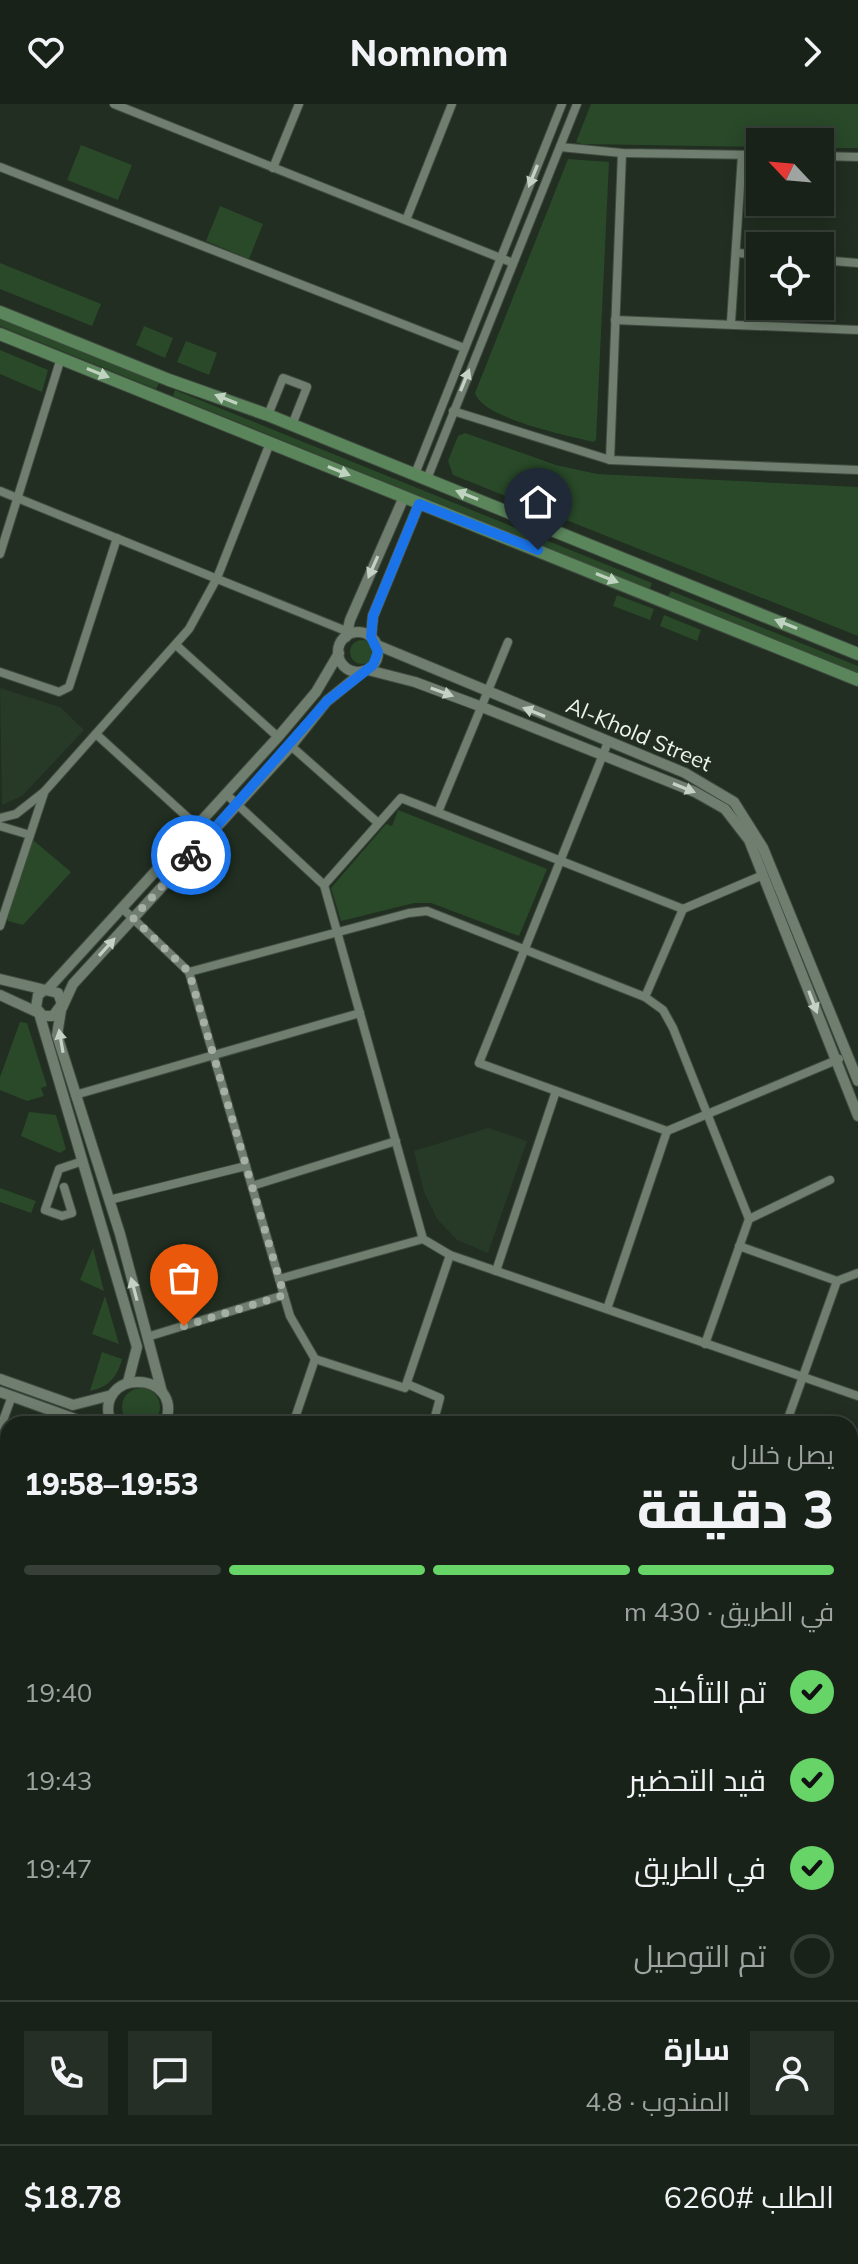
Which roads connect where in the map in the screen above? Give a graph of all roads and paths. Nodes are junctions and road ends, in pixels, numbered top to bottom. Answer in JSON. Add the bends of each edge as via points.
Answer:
{"nodes":[{"id":1,"x":114,"y":104,"type":"edge"},
{"id":2,"x":143,"y":104,"type":"edge"},
{"id":3,"x":299,"y":104,"type":"edge"},
{"id":4,"x":562,"y":104,"type":"edge"},
{"id":5,"x":577,"y":104,"type":"edge"},
{"id":6,"x":448,"y":105,"type":"edge"},
{"id":7,"x":139,"y":114,"type":"junction"},
{"id":8,"x":560,"y":147,"type":"junction"},
{"id":9,"x":622,"y":153,"type":"junction"},
{"id":10,"x":742,"y":155,"type":"junction"},
{"id":11,"x":746,"y":155,"type":"edge"},
{"id":12,"x":834,"y":156,"type":"edge"},
{"id":13,"x":858,"y":157,"type":"edge"},
{"id":14,"x":0,"y":167,"type":"edge"},
{"id":15,"x":273,"y":168,"type":"junction"},
{"id":16,"x":406,"y":220,"type":"junction"},
{"id":17,"x":738,"y":253,"type":"junction"},
{"id":18,"x":746,"y":254,"type":"edge"},
{"id":19,"x":500,"y":258,"type":"junction"},
{"id":20,"x":834,"y":261,"type":"edge"},
{"id":21,"x":513,"y":263,"type":"junction"},
{"id":22,"x":858,"y":263,"type":"edge"},
{"id":23,"x":0,"y":312,"type":"edge"},
{"id":24,"x":615,"y":320,"type":"junction"},
{"id":25,"x":731,"y":322,"type":"junction"},
{"id":26,"x":858,"y":330,"type":"edge"},
{"id":27,"x":0,"y":334,"type":"edge"},
{"id":28,"x":464,"y":348,"type":"junction"},
{"id":29,"x":61,"y":358,"type":"junction"},
{"id":30,"x":169,"y":380,"type":"junction"},
{"id":31,"x":161,"y":399,"type":"junction"},
{"id":32,"x":453,"y":411,"type":"junction"},
{"id":33,"x":268,"y":415,"type":"junction"},
{"id":34,"x":292,"y":425,"type":"junction"},
{"id":35,"x":270,"y":443,"type":"junction"},
{"id":36,"x":610,"y":460,"type":"junction"},
{"id":37,"x":858,"y":470,"type":"edge"},
{"id":38,"x":421,"y":476,"type":"junction"},
{"id":39,"x":0,"y":491,"type":"edge"},
{"id":40,"x":404,"y":497,"type":"junction"},
{"id":41,"x":17,"y":498,"type":"junction"},
{"id":42,"x":419,"y":504,"type":"junction"},
{"id":43,"x":117,"y":538,"type":"junction"},
{"id":44,"x":0,"y":554,"type":"edge"},
{"id":45,"x":666,"y":575,"type":"junction"},
{"id":46,"x":217,"y":578,"type":"junction"},
{"id":47,"x":657,"y":598,"type":"junction"},
{"id":48,"x":348,"y":634,"type":"junction"},
{"id":49,"x":374,"y":641,"type":"junction"},
{"id":50,"x":508,"y":642,"type":"dead end"},
{"id":51,"x":176,"y":645,"type":"junction"},
{"id":52,"x":339,"y":653,"type":"junction"},
{"id":53,"x":858,"y":654,"type":"edge"},
{"id":54,"x":366,"y":670,"type":"junction"},
{"id":55,"x":0,"y":672,"type":"edge"},
{"id":56,"x":858,"y":680,"type":"edge"},
{"id":57,"x":487,"y":693,"type":"junction"},
{"id":58,"x":482,"y":707,"type":"junction"},
{"id":59,"x":96,"y":734,"type":"junction"},
{"id":60,"x":278,"y":737,"type":"junction"},
{"id":61,"x":608,"y":742,"type":"junction"},
{"id":62,"x":291,"y":746,"type":"junction"},
{"id":63,"x":602,"y":755,"type":"junction"},
{"id":64,"x":44,"y":792,"type":"junction"},
{"id":65,"x":226,"y":794,"type":"junction"},
{"id":66,"x":237,"y":805,"type":"junction"},
{"id":67,"x":438,"y":812,"type":"junction"},
{"id":68,"x":0,"y":818,"type":"edge"},
{"id":69,"x":377,"y":822,"type":"junction"},
{"id":70,"x":0,"y":826,"type":"edge"},
{"id":71,"x":197,"y":826,"type":"junction"},
{"id":72,"x":30,"y":835,"type":"junction"},
{"id":73,"x":560,"y":859,"type":"junction"},
{"id":74,"x":763,"y":875,"type":"junction"},
{"id":75,"x":324,"y":885,"type":"junction"},
{"id":76,"x":122,"y":908,"type":"junction"},
{"id":77,"x":683,"y":909,"type":"junction"},
{"id":78,"x":133,"y":918,"type":"junction"},
{"id":79,"x":0,"y":926,"type":"edge"},
{"id":80,"x":338,"y":934,"type":"junction"},
{"id":81,"x":525,"y":947,"type":"junction"},
{"id":82,"x":189,"y":972,"type":"junction"},
{"id":83,"x":0,"y":979,"type":"edge"},
{"id":84,"x":45,"y":991,"type":"junction"},
{"id":85,"x":0,"y":995,"type":"edge"},
{"id":86,"x":645,"y":997,"type":"junction"},
{"id":87,"x":61,"y":1010,"type":"junction"},
{"id":88,"x":39,"y":1013,"type":"junction"},
{"id":89,"x":360,"y":1013,"type":"junction"},
{"id":90,"x":213,"y":1055,"type":"junction"},
{"id":91,"x":848,"y":1055,"type":"junction"},
{"id":92,"x":835,"y":1061,"type":"junction"},
{"id":93,"x":858,"y":1081,"type":"edge"},
{"id":94,"x":556,"y":1091,"type":"junction"},
{"id":95,"x":75,"y":1095,"type":"junction"},
{"id":96,"x":709,"y":1114,"type":"junction"},
{"id":97,"x":858,"y":1116,"type":"edge"},
{"id":98,"x":667,"y":1131,"type":"junction"},
{"id":99,"x":396,"y":1141,"type":"junction"},
{"id":100,"x":83,"y":1161,"type":"junction"},
{"id":101,"x":246,"y":1166,"type":"junction"},
{"id":102,"x":830,"y":1180,"type":"dead end"},
{"id":103,"x":104,"y":1186,"type":"junction"},
{"id":104,"x":252,"y":1186,"type":"junction"},
{"id":105,"x":64,"y":1187,"type":"dead end"},
{"id":106,"x":91,"y":1190,"type":"junction"},
{"id":107,"x":109,"y":1200,"type":"junction"},
{"id":108,"x":749,"y":1219,"type":"junction"},
{"id":109,"x":423,"y":1239,"type":"junction"},
{"id":110,"x":739,"y":1246,"type":"junction"},
{"id":111,"x":450,"y":1255,"type":"junction"},
{"id":112,"x":496,"y":1271,"type":"junction"},
{"id":113,"x":858,"y":1273,"type":"edge"},
{"id":114,"x":279,"y":1279,"type":"junction"},
{"id":115,"x":837,"y":1281,"type":"junction"},
{"id":116,"x":284,"y":1295,"type":"junction"},
{"id":117,"x":607,"y":1309,"type":"junction"},
{"id":118,"x":147,"y":1337,"type":"junction"},
{"id":119,"x":705,"y":1344,"type":"junction"},
{"id":120,"x":315,"y":1359,"type":"junction"},
{"id":121,"x":803,"y":1378,"type":"junction"},
{"id":122,"x":0,"y":1379,"type":"edge"},
{"id":123,"x":128,"y":1382,"type":"junction"},
{"id":124,"x":407,"y":1384,"type":"junction"},
{"id":125,"x":162,"y":1392,"type":"junction"},
{"id":126,"x":0,"y":1393,"type":"edge"},
{"id":127,"x":112,"y":1395,"type":"junction"},
{"id":128,"x":12,"y":1396,"type":"junction"},
{"id":129,"x":858,"y":1396,"type":"edge"},
{"id":130,"x":168,"y":1411,"type":"junction"},
{"id":131,"x":5,"y":1416,"type":"edge"},
{"id":132,"x":67,"y":1416,"type":"edge"},
{"id":133,"x":108,"y":1416,"type":"edge"},
{"id":134,"x":167,"y":1416,"type":"edge"},
{"id":135,"x":171,"y":1416,"type":"edge"},
{"id":136,"x":296,"y":1416,"type":"edge"},
{"id":137,"x":435,"y":1416,"type":"edge"},
{"id":138,"x":789,"y":1416,"type":"edge"}],
"edges":[{"from":1,"to":7,"type":"street"},
{"from":2,"to":7,"type":"street"},
{"from":3,"to":15,"type":"street"},
{"from":4,"to":19,"type":"street","one_way":true},
{"from":5,"to":8,"type":"street"},
{"from":6,"to":16,"type":"street"},
{"from":7,"to":15,"type":"street"},
{"from":8,"to":9,"type":"street"},
{"from":8,"to":21,"type":"street"},
{"from":9,"to":10,"type":"street"},
{"from":9,"to":24,"type":"street"},
{"from":10,"to":11,"type":"street"},
{"from":10,"to":17,"type":"street"},
{"from":12,"to":13,"type":"street"},
{"from":14,"to":28,"type":"street"},
{"from":15,"to":16,"type":"street"},
{"from":16,"to":19,"type":"street"},
{"from":17,"to":18,"type":"street"},
{"from":17,"to":25,"type":"street"},
{"from":19,"to":21,"type":"street"},
{"from":19,"to":28,"type":"street"},
{"from":20,"to":22,"type":"street"},
{"from":32,"to":21,"type":"street","one_way":true},
{"from":23,"to":30,"type":"main road"},
{"from":24,"to":25,"type":"street"},
{"from":24,"to":36,"type":"street"},
{"from":25,"to":26,"type":"street"},
{"from":27,"to":29,"type":"main road"},
{"from":28,"to":38,"type":"street"},
{"from":29,"to":31,"type":"main road","one_way":true},
{"from":29,"to":41,"type":"street"},
{"from":30,"to":31,"type":"main road"},
{"from":33,"to":30,"type":"main road","one_way":true},
{"from":31,"to":35,"type":"main road"},
{"from":32,"to":36,"type":"street"},
{"from":32,"to":38,"type":"street"},
{"from":33,"to":34,"type":"main road"},
{"from":33,"to":34,"type":"street","via":[[283,378],[307,387]]},
{"from":34,"to":38,"type":"main road"},
{"from":35,"to":40,"type":"main road","one_way":true},
{"from":35,"to":46,"type":"street"},
{"from":36,"to":37,"type":"street"},
{"from":45,"to":38,"type":"main road","one_way":true},
{"from":39,"to":41,"type":"street"},
{"from":40,"to":42,"type":"main road"},
{"from":40,"to":48,"type":"street","one_way":true},
{"from":41,"to":43,"type":"street"},
{"from":41,"to":44,"type":"street"},
{"from":42,"to":47,"type":"main road","one_way":true},
{"from":42,"to":49,"type":"street","via":[[373,616]]},
{"from":43,"to":46,"type":"street"},
{"from":43,"to":55,"type":"street","via":[[69,687],[59,692]]},
{"from":45,"to":47,"type":"main road"},
{"from":53,"to":45,"type":"main road","one_way":true},
{"from":46,"to":48,"type":"street"},
{"from":46,"to":51,"type":"street"},
{"from":47,"to":56,"type":"main road"},
{"from":48,"to":49,"type":"street"},
{"from":48,"to":52,"type":"street"},
{"from":49,"to":54,"type":"street","via":[[377,659]]},
{"from":49,"to":57,"type":"street","name":"Al-Khold Street"},
{"from":50,"to":57,"type":"street"},
{"from":51,"to":59,"type":"street"},
{"from":51,"to":60,"type":"street"},
{"from":52,"to":54,"type":"street","via":[[347,668]]},
{"from":52,"to":60,"type":"street","via":[[316,692]]},
{"from":54,"to":58,"type":"street","one_way":true},
{"from":54,"to":62,"type":"street","via":[[327,701]]},
{"from":57,"to":58,"type":"street"},
{"from":61,"to":57,"type":"street","name":"Al-Khold Street","one_way":true},
{"from":58,"to":63,"type":"street"},
{"from":58,"to":67,"type":"street"},
{"from":59,"to":64,"type":"street"},
{"from":59,"to":71,"type":"street"},
{"from":60,"to":65,"type":"street"},
{"from":61,"to":63,"type":"street"},
{"from":61,"to":91,"type":"street","name":"Al-Khold Street","via":[[703,782],[734,802],[746,817]]},
{"from":62,"to":66,"type":"street"},
{"from":62,"to":69,"type":"street"},
{"from":63,"to":73,"type":"street"},
{"from":63,"to":74,"type":"street","one_way":true,"via":[[725,809],[744,830]]},
{"from":64,"to":68,"type":"street","via":[[16,814]]},
{"from":64,"to":72,"type":"street"},
{"from":65,"to":66,"type":"street"},
{"from":65,"to":71,"type":"street"},
{"from":66,"to":75,"type":"street"},
{"from":66,"to":78,"type":"street"},
{"from":67,"to":69,"type":"street","via":[[401,798]]},
{"from":67,"to":73,"type":"street"},
{"from":69,"to":75,"type":"street"},
{"from":70,"to":72,"type":"street"},
{"from":71,"to":76,"type":"street"},
{"from":72,"to":79,"type":"street"},
{"from":73,"to":77,"type":"street"},
{"from":73,"to":81,"type":"street"},
{"from":74,"to":77,"type":"street"},
{"from":74,"to":92,"type":"street","one_way":true},
{"from":75,"to":80,"type":"street"},
{"from":76,"to":78,"type":"street"},
{"from":76,"to":84,"type":"street"},
{"from":77,"to":86,"type":"street"},
{"from":78,"to":82,"type":"street"},
{"from":87,"to":78,"type":"street","one_way":true,"via":[[73,984]]},
{"from":80,"to":81,"type":"street","via":[[427,911]]},
{"from":80,"to":82,"type":"street"},
{"from":80,"to":89,"type":"street"},
{"from":81,"to":86,"type":"street"},
{"from":81,"to":94,"type":"street","via":[[479,1063]]},
{"from":82,"to":90,"type":"street"},
{"from":83,"to":84,"type":"street"},
{"from":84,"to":87,"type":"street","via":[[58,993]]},
{"from":84,"to":88,"type":"street","via":[[35,1001]]},
{"from":85,"to":88,"type":"street"},
{"from":86,"to":96,"type":"street","via":[[663,1010],[673,1028]]},
{"from":87,"to":88,"type":"street","via":[[48,1017]]},
{"from":95,"to":87,"type":"street","one_way":true,"via":[[57,1035]]},
{"from":88,"to":100,"type":"street"},
{"from":89,"to":90,"type":"street"},
{"from":89,"to":99,"type":"street"},
{"from":90,"to":95,"type":"street"},
{"from":90,"to":101,"type":"street"},
{"from":91,"to":92,"type":"street"},
{"from":91,"to":93,"type":"street","name":"Al-Khold Street"},
{"from":92,"to":96,"type":"street"},
{"from":92,"to":97,"type":"street"},
{"from":94,"to":98,"type":"street"},
{"from":94,"to":112,"type":"street"},
{"from":95,"to":103,"type":"street"},
{"from":96,"to":98,"type":"street"},
{"from":96,"to":108,"type":"street"},
{"from":98,"to":117,"type":"street"},
{"from":99,"to":104,"type":"street"},
{"from":99,"to":109,"type":"street"},
{"from":100,"to":105,"type":"street","via":[[59,1169],[45,1210],[62,1216],[72,1213]]},
{"from":100,"to":106,"type":"street"},
{"from":101,"to":104,"type":"street"},
{"from":101,"to":107,"type":"street"},
{"from":102,"to":108,"type":"street"},
{"from":103,"to":106,"type":"street"},
{"from":103,"to":107,"type":"street"},
{"from":104,"to":114,"type":"street"},
{"from":106,"to":123,"type":"street","via":[[137,1347]]},
{"from":118,"to":107,"type":"street","one_way":true},
{"from":108,"to":110,"type":"street"},
{"from":109,"to":111,"type":"street"},
{"from":109,"to":114,"type":"street"},
{"from":110,"to":115,"type":"street"},
{"from":110,"to":119,"type":"street"},
{"from":111,"to":112,"type":"street"},
{"from":111,"to":124,"type":"street"},
{"from":112,"to":117,"type":"street"},
{"from":113,"to":115,"type":"street"},
{"from":114,"to":116,"type":"street"},
{"from":115,"to":121,"type":"street"},
{"from":116,"to":118,"type":"street"},
{"from":116,"to":120,"type":"street"},
{"from":117,"to":119,"type":"street"},
{"from":118,"to":125,"type":"street"},
{"from":119,"to":121,"type":"street"},
{"from":120,"to":124,"type":"street","via":[[405,1388]]},
{"from":120,"to":136,"type":"street"},
{"from":121,"to":129,"type":"street"},
{"from":121,"to":138,"type":"street"},
{"from":122,"to":127,"type":"street","via":[[73,1405]]},
{"from":123,"to":125,"type":"street","via":[[147,1381]]},
{"from":123,"to":127,"type":"street"},
{"from":124,"to":137,"type":"street","via":[[440,1398]]},
{"from":125,"to":130,"type":"street"},
{"from":126,"to":128,"type":"street"},
{"from":127,"to":133,"type":"street"},
{"from":128,"to":131,"type":"street"},
{"from":128,"to":132,"type":"street"},
{"from":130,"to":134,"type":"street"},
{"from":130,"to":135,"type":"street"}]}
